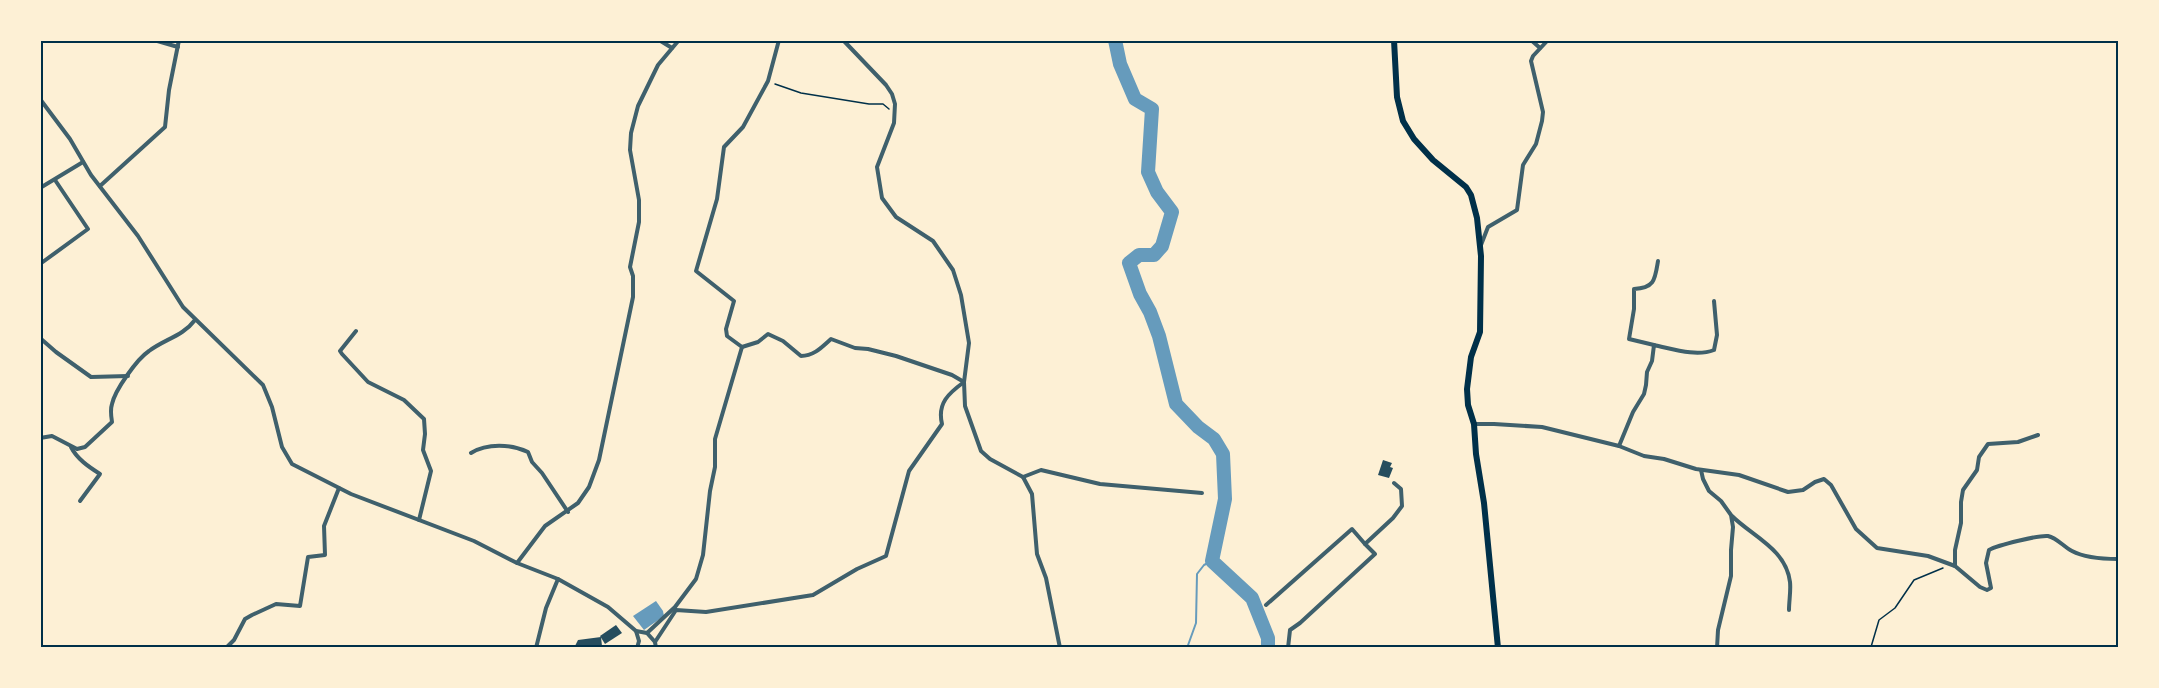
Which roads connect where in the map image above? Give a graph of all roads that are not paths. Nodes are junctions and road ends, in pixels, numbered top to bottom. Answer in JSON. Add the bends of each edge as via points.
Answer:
{"nodes":[{"id":1,"x":154,"y":40,"type":"edge"},
{"id":2,"x":179,"y":40,"type":"edge"},
{"id":3,"x":659,"y":40,"type":"edge"},
{"id":4,"x":679,"y":40,"type":"edge"},
{"id":5,"x":779,"y":40,"type":"edge"},
{"id":6,"x":843,"y":40,"type":"edge"},
{"id":7,"x":1394,"y":40,"type":"edge"},
{"id":8,"x":1531,"y":40,"type":"edge"},
{"id":9,"x":1548,"y":40,"type":"edge"},
{"id":10,"x":178,"y":47,"type":"junction"},
{"id":11,"x":672,"y":48,"type":"junction"},
{"id":12,"x":1540,"y":48,"type":"junction"},
{"id":13,"x":40,"y":99,"type":"edge"},
{"id":14,"x":83,"y":162,"type":"junction"},
{"id":15,"x":55,"y":180,"type":"junction"},
{"id":16,"x":100,"y":186,"type":"junction"},
{"id":17,"x":40,"y":188,"type":"edge"},
{"id":18,"x":1481,"y":245,"type":"junction"},
{"id":19,"x":1658,"y":261,"type":"dead end"},
{"id":20,"x":40,"y":264,"type":"edge"},
{"id":21,"x":1714,"y":301,"type":"dead end"},
{"id":22,"x":195,"y":320,"type":"junction"},
{"id":23,"x":356,"y":332,"type":"dead end"},
{"id":24,"x":40,"y":338,"type":"edge"},
{"id":25,"x":1654,"y":345,"type":"junction"},
{"id":26,"x":742,"y":347,"type":"junction"},
{"id":27,"x":129,"y":375,"type":"junction"},
{"id":28,"x":964,"y":382,"type":"junction"},
{"id":29,"x":1474,"y":424,"type":"junction"},
{"id":30,"x":2038,"y":435,"type":"dead end"},
{"id":31,"x":40,"y":438,"type":"edge"},
{"id":32,"x":1619,"y":446,"type":"junction"},
{"id":33,"x":71,"y":447,"type":"junction"},
{"id":34,"x":471,"y":453,"type":"dead end"},
{"id":35,"x":1701,"y":470,"type":"junction"},
{"id":36,"x":1023,"y":477,"type":"junction"},
{"id":37,"x":1394,"y":483,"type":"dead end"},
{"id":38,"x":339,"y":489,"type":"junction"},
{"id":39,"x":1202,"y":493,"type":"dead end"},
{"id":40,"x":80,"y":501,"type":"dead end"},
{"id":41,"x":567,"y":512,"type":"junction"},
{"id":42,"x":1731,"y":516,"type":"junction"},
{"id":43,"x":419,"y":520,"type":"junction"},
{"id":44,"x":1365,"y":544,"type":"junction"},
{"id":45,"x":2118,"y":559,"type":"edge"},
{"id":46,"x":517,"y":563,"type":"junction"},
{"id":47,"x":1956,"y":566,"type":"junction"},
{"id":48,"x":558,"y":579,"type":"junction"},
{"id":49,"x":1266,"y":606,"type":"dead end"},
{"id":50,"x":1789,"y":610,"type":"dead end"},
{"id":51,"x":636,"y":631,"type":"junction"},
{"id":52,"x":647,"y":633,"type":"junction"},
{"id":53,"x":656,"y":645,"type":"edge"},
{"id":54,"x":226,"y":648,"type":"edge"},
{"id":55,"x":536,"y":648,"type":"edge"},
{"id":56,"x":637,"y":648,"type":"edge"},
{"id":57,"x":1060,"y":648,"type":"edge"},
{"id":58,"x":1288,"y":648,"type":"edge"},
{"id":59,"x":1497,"y":648,"type":"edge"},
{"id":60,"x":1717,"y":648,"type":"edge"}],
"edges":[{"from":1,"to":10,"type":"street"},
{"from":2,"to":10,"type":"street"},
{"from":3,"to":11,"type":"street"},
{"from":4,"to":11,"type":"street"},
{"from":5,"to":26,"type":"street","via":[[768,81],[742,127],[724,147],[717,199],[696,271],[734,301],[727,336]]},
{"from":6,"to":28,"type":"street","via":[[892,94],[894,123],[877,167],[882,198],[896,217],[933,241],[953,270],[969,343]]},
{"from":7,"to":18,"type":"main road","via":[[1397,97],[1403,121],[1433,160],[1466,187]]},
{"from":8,"to":12,"type":"street"},
{"from":9,"to":12,"type":"street"},
{"from":10,"to":16,"type":"street","via":[[165,127]]},
{"from":11,"to":41,"type":"street","via":[[657,65],[633,118],[630,150],[639,222],[630,267],[633,297],[599,460],[589,487]]},
{"from":12,"to":18,"type":"street","via":[[1531,61],[1542,121],[1536,144],[1524,165],[1517,210],[1488,226]]},
{"from":13,"to":14,"type":"street"},
{"from":14,"to":15,"type":"street"},
{"from":14,"to":16,"type":"street"},
{"from":15,"to":17,"type":"street"},
{"from":15,"to":20,"type":"street","via":[[88,229]]},
{"from":16,"to":22,"type":"street"},
{"from":18,"to":29,"type":"main road","via":[[1480,332],[1471,357],[1467,389]]},
{"from":19,"to":25,"type":"street","via":[[1651,285],[1634,289],[1629,339]]},
{"from":21,"to":25,"type":"street","via":[[1714,350],[1684,351]]},
{"from":22,"to":27,"type":"street","via":[[188,329],[148,351]]},
{"from":22,"to":38,"type":"street","via":[[263,384],[282,447],[292,464]]},
{"from":23,"to":43,"type":"street","via":[[340,351],[342,354],[368,381],[404,400],[424,419],[423,450],[431,471]]},
{"from":24,"to":27,"type":"street","via":[[91,377]]},
{"from":25,"to":32,"type":"street","via":[[1644,394]]},
{"from":26,"to":28,"type":"street","via":[[768,334],[806,356],[816,353],[831,339],[896,356]]},
{"from":26,"to":52,"type":"street","via":[[715,439],[715,467],[696,579],[675,607]]},
{"from":27,"to":33,"type":"street","via":[[112,402],[112,422],[85,447]]},
{"from":28,"to":36,"type":"street","via":[[965,406],[981,451]]},
{"from":28,"to":53,"type":"street","via":[[946,395],[940,414],[942,424],[909,471],[886,556],[813,595],[706,612],[676,610]]},
{"from":29,"to":32,"type":"street","via":[[1542,427]]},
{"from":29,"to":59,"type":"main road"},
{"from":30,"to":47,"type":"street","via":[[2018,442],[1988,444],[1977,471],[1963,490]]},
{"from":31,"to":33,"type":"street","via":[[52,436]]},
{"from":32,"to":35,"type":"street"},
{"from":33,"to":40,"type":"street","via":[[100,474]]},
{"from":34,"to":41,"type":"street","via":[[492,446],[517,447],[528,452]]},
{"from":35,"to":42,"type":"street","via":[[1709,491]]},
{"from":35,"to":47,"type":"street","via":[[1739,475],[1788,492],[1803,490],[1824,479],[1831,484],[1856,529],[1877,548],[1928,556]]},
{"from":36,"to":39,"type":"street","via":[[1041,470],[1100,484]]},
{"from":36,"to":57,"type":"street","via":[[1032,494],[1037,554],[1046,578]]},
{"from":37,"to":44,"type":"street","via":[[1401,489],[1402,506]]},
{"from":38,"to":43,"type":"street"},
{"from":38,"to":54,"type":"street","via":[[324,526],[325,555],[308,557],[300,606],[276,604],[252,615],[245,619]]},
{"from":41,"to":46,"type":"street","via":[[545,526]]},
{"from":42,"to":50,"type":"street","via":[[1780,557],[1790,581]]},
{"from":42,"to":60,"type":"street","via":[[1731,576]]},
{"from":43,"to":46,"type":"street"},
{"from":44,"to":49,"type":"street","via":[[1352,529]]},
{"from":44,"to":58,"type":"street","via":[[1375,554],[1290,630]]},
{"from":45,"to":47,"type":"street","via":[[2083,556],[2050,536],[1989,550],[1986,563],[1991,588],[1987,590]]},
{"from":46,"to":48,"type":"street"},
{"from":48,"to":51,"type":"street","via":[[608,607]]},
{"from":48,"to":55,"type":"street"},
{"from":51,"to":52,"type":"street"},
{"from":51,"to":56,"type":"street"},
{"from":52,"to":53,"type":"street"}]}
